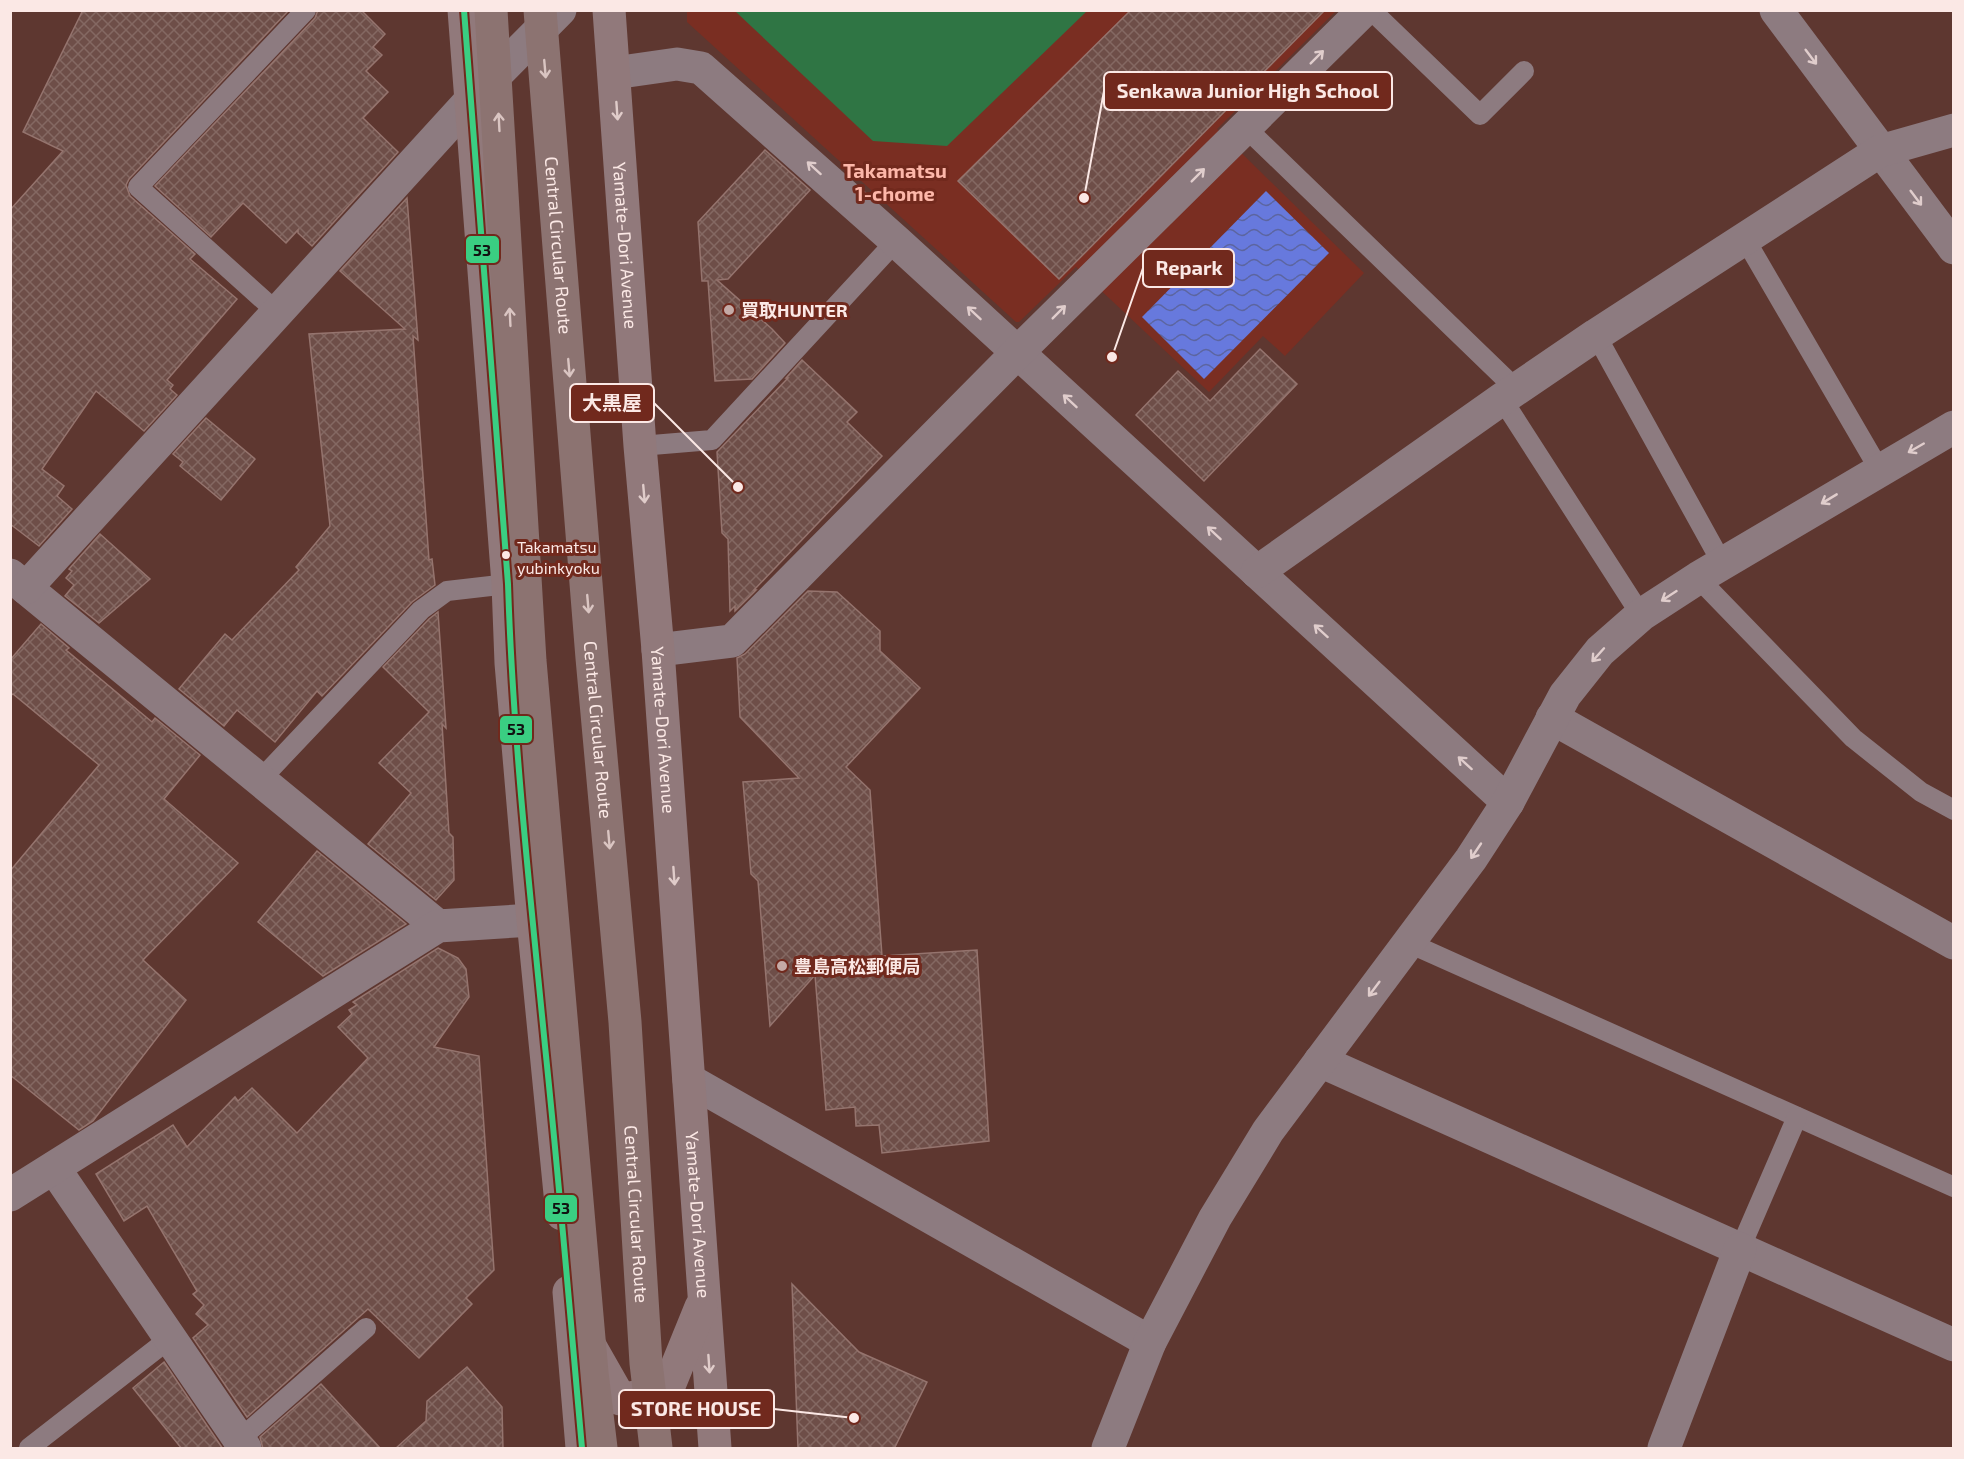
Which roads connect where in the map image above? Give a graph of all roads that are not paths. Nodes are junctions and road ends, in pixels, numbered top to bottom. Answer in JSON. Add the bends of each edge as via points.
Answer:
{"nodes":[{"id":1,"x":306,"y":10,"type":"edge"},
{"id":2,"x":464,"y":10,"type":"edge"},
{"id":3,"x":491,"y":10,"type":"edge"},
{"id":4,"x":540,"y":10,"type":"edge"},
{"id":5,"x":560,"y":10,"type":"edge"},
{"id":6,"x":609,"y":10,"type":"edge"},
{"id":7,"x":1364,"y":10,"type":"edge"},
{"id":8,"x":1371,"y":10,"type":"edge"},
{"id":9,"x":1776,"y":10,"type":"edge"},
{"id":10,"x":1524,"y":71,"type":"dead end"},
{"id":11,"x":614,"y":73,"type":"junction"},
{"id":12,"x":470,"y":101,"type":"junction"},
{"id":13,"x":1246,"y":128,"type":"junction"},
{"id":14,"x":1953,"y":130,"type":"edge"},
{"id":15,"x":1880,"y":151,"type":"junction"},
{"id":16,"x":1745,"y":238,"type":"junction"},
{"id":17,"x":896,"y":241,"type":"junction"},
{"id":18,"x":1953,"y":248,"type":"edge"},
{"id":19,"x":278,"y":313,"type":"junction"},
{"id":20,"x":1596,"y":335,"type":"junction"},
{"id":21,"x":1017,"y":353,"type":"junction"},
{"id":22,"x":1509,"y":394,"type":"junction"},
{"id":23,"x":1953,"y":426,"type":"edge"},
{"id":24,"x":640,"y":446,"type":"junction"},
{"id":25,"x":1879,"y":469,"type":"junction"},
{"id":26,"x":1710,"y":571,"type":"junction"},
{"id":27,"x":1257,"y":572,"type":"junction"},
{"id":28,"x":19,"y":582,"type":"edge"},
{"id":29,"x":508,"y":584,"type":"junction"},
{"id":30,"x":1641,"y":615,"type":"junction"},
{"id":31,"x":658,"y":650,"type":"junction"},
{"id":32,"x":1552,"y":718,"type":"junction"},
{"id":33,"x":260,"y":780,"type":"junction"},
{"id":34,"x":1508,"y":802,"type":"junction"},
{"id":35,"x":1953,"y":810,"type":"edge"},
{"id":36,"x":533,"y":920,"type":"junction"},
{"id":37,"x":438,"y":926,"type":"junction"},
{"id":38,"x":1953,"y":942,"type":"edge"},
{"id":39,"x":1409,"y":943,"type":"junction"},
{"id":40,"x":1320,"y":1060,"type":"junction"},
{"id":41,"x":689,"y":1080,"type":"junction"},
{"id":42,"x":1797,"y":1117,"type":"junction"},
{"id":43,"x":54,"y":1168,"type":"junction"},
{"id":44,"x":1953,"y":1187,"type":"edge"},
{"id":45,"x":10,"y":1195,"type":"edge"},
{"id":46,"x":1740,"y":1249,"type":"junction"},
{"id":47,"x":704,"y":1300,"type":"junction"},
{"id":48,"x":570,"y":1310,"type":"junction"},
{"id":49,"x":366,"y":1328,"type":"dead end"},
{"id":50,"x":169,"y":1339,"type":"junction"},
{"id":51,"x":1150,"y":1342,"type":"junction"},
{"id":52,"x":1953,"y":1345,"type":"edge"},
{"id":53,"x":242,"y":1444,"type":"edge"},
{"id":54,"x":29,"y":1449,"type":"edge"},
{"id":55,"x":582,"y":1449,"type":"edge"},
{"id":56,"x":601,"y":1449,"type":"edge"},
{"id":57,"x":656,"y":1449,"type":"edge"},
{"id":58,"x":715,"y":1449,"type":"edge"},
{"id":59,"x":1108,"y":1449,"type":"edge"},
{"id":60,"x":1664,"y":1449,"type":"edge"}],
"edges":[{"from":1,"to":19,"type":"lane","via":[[138,187]]},
{"from":2,"to":12,"type":"main road"},
{"from":56,"to":3,"type":"highway","one_way":true,"bridge":true,"via":[[530,661]]},
{"from":4,"to":57,"type":"highway","name":"Central Circular Route","one_way":true,"bridge":true,"via":[[625,1022],[646,1363]]},
{"from":5,"to":12,"type":"street"},
{"from":6,"to":11,"type":"main road","name":"Yamate-Dori Avenue"},
{"from":13,"to":7,"type":"street","one_way":true},
{"from":8,"to":10,"type":"lane","via":[[1480,116]]},
{"from":9,"to":15,"type":"street","one_way":true},
{"from":17,"to":11,"type":"street","one_way":true,"via":[[701,68],[677,64]]},
{"from":11,"to":24,"type":"main road","name":"Yamate-Dori Avenue","one_way":true},
{"from":12,"to":19,"type":"street"},
{"from":12,"to":29,"type":"main road"},
{"from":21,"to":13,"type":"street","one_way":true},
{"from":13,"to":22,"type":"lane"},
{"from":14,"to":15,"type":"street"},
{"from":15,"to":16,"type":"street"},
{"from":15,"to":18,"type":"street","one_way":true},
{"from":16,"to":20,"type":"street"},
{"from":16,"to":25,"type":"lane"},
{"from":21,"to":17,"type":"street","one_way":true},
{"from":17,"to":24,"type":"lane","via":[[712,440]]},
{"from":19,"to":28,"type":"street"},
{"from":20,"to":22,"type":"street"},
{"from":20,"to":26,"type":"lane"},
{"from":27,"to":21,"type":"street","one_way":true},
{"from":21,"to":31,"type":"street","via":[[732,641]]},
{"from":22,"to":27,"type":"street"},
{"from":22,"to":30,"type":"lane"},
{"from":23,"to":25,"type":"street","one_way":true},
{"from":24,"to":31,"type":"main road","name":"Yamate-Dori Avenue","one_way":true},
{"from":25,"to":26,"type":"street","one_way":true},
{"from":26,"to":30,"type":"street","one_way":true},
{"from":26,"to":35,"type":"lane","via":[[1853,738],[1921,792]]},
{"from":34,"to":27,"type":"street","one_way":true},
{"from":28,"to":33,"type":"street"},
{"from":29,"to":33,"type":"lane","via":[[447,591],[421,610]]},
{"from":29,"to":36,"type":"main road"},
{"from":30,"to":32,"type":"street","one_way":true,"via":[[1600,651]]},
{"from":31,"to":41,"type":"main road","name":"Yamate-Dori Avenue","one_way":true},
{"from":32,"to":34,"type":"street"},
{"from":32,"to":38,"type":"street"},
{"from":33,"to":37,"type":"street"},
{"from":34,"to":39,"type":"street","one_way":true},
{"from":36,"to":37,"type":"street"},
{"from":36,"to":48,"type":"main road"},
{"from":37,"to":43,"type":"street"},
{"from":39,"to":40,"type":"street","one_way":true},
{"from":39,"to":42,"type":"lane"},
{"from":40,"to":46,"type":"street"},
{"from":40,"to":51,"type":"street","via":[[1268,1131],[1215,1218]]},
{"from":41,"to":47,"type":"main road","name":"Yamate-Dori Avenue"},
{"from":41,"to":51,"type":"street"},
{"from":42,"to":44,"type":"lane"},
{"from":42,"to":46,"type":"lane"},
{"from":43,"to":45,"type":"street"},
{"from":43,"to":50,"type":"street"},
{"from":46,"to":52,"type":"street"},
{"from":46,"to":60,"type":"street"},
{"from":47,"to":48,"type":"main road","via":[[666,1394],[620,1398]]},
{"from":47,"to":58,"type":"main road","name":"Yamate-Dori Avenue","one_way":true},
{"from":48,"to":55,"type":"main road"},
{"from":49,"to":53,"type":"lane"},
{"from":50,"to":53,"type":"street"},
{"from":50,"to":54,"type":"lane"},
{"from":51,"to":59,"type":"street"}]}
